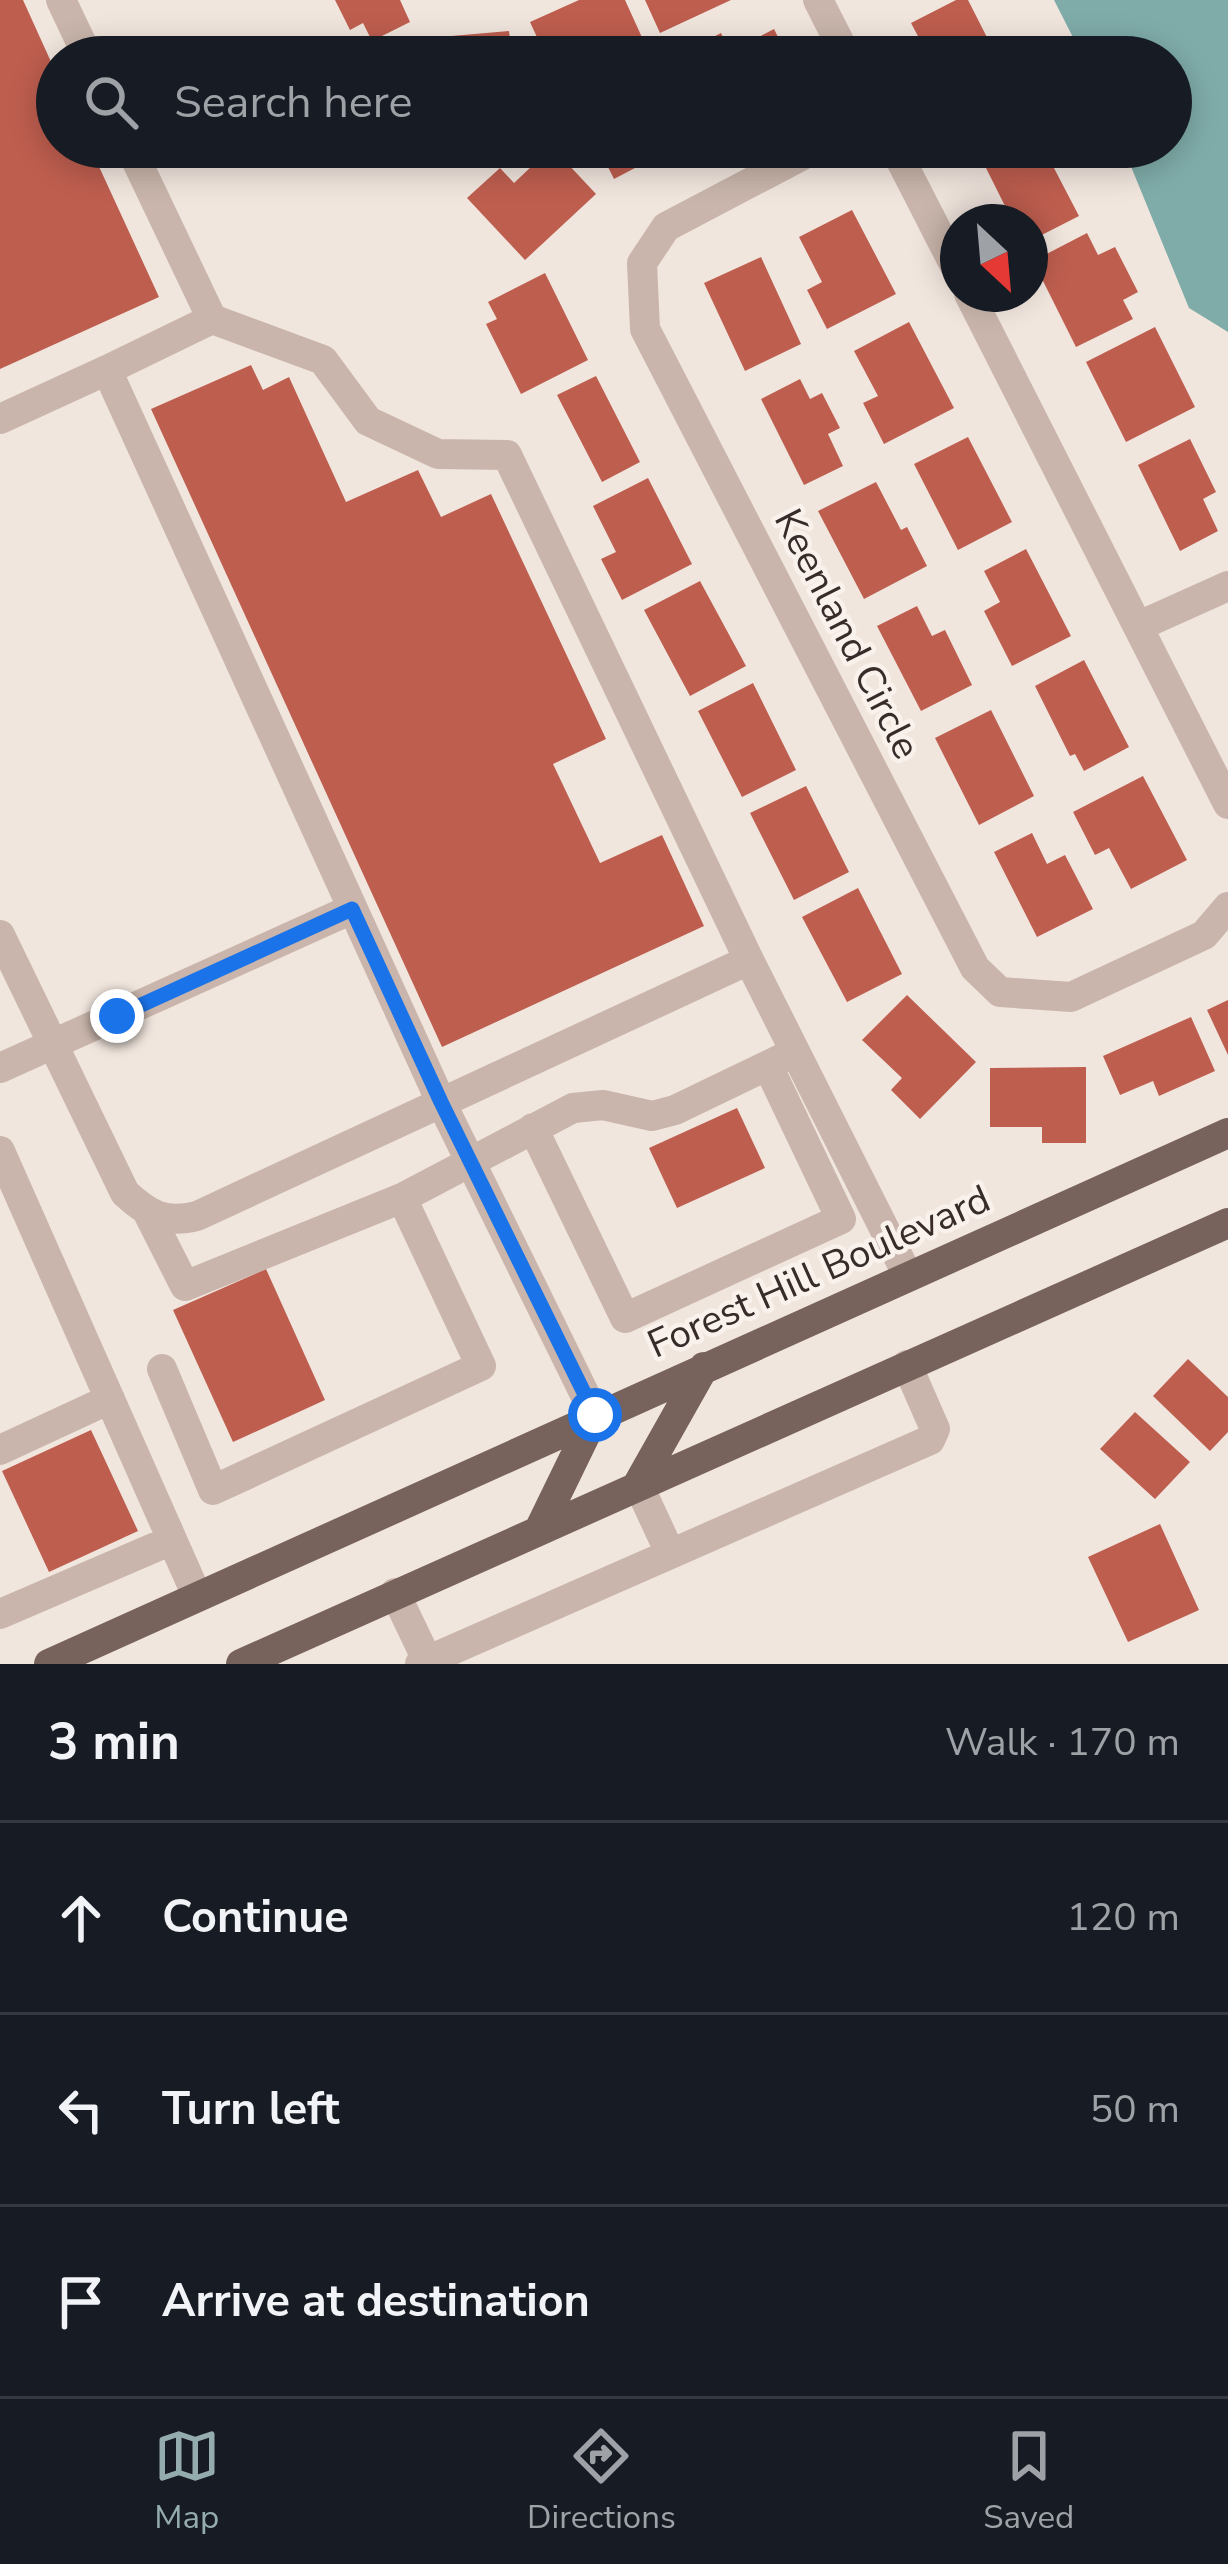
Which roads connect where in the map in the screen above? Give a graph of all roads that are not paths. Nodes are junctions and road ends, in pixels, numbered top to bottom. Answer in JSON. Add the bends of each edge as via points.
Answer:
{"nodes":[{"id":1,"x":61,"y":0,"type":"edge"},
{"id":2,"x":818,"y":0,"type":"edge"},
{"id":3,"x":78,"y":36,"type":"edge"},
{"id":4,"x":837,"y":36,"type":"edge"},
{"id":5,"x":140,"y":168,"type":"edge"},
{"id":6,"x":778,"y":168,"type":"edge"},
{"id":7,"x":905,"y":168,"type":"edge"},
{"id":8,"x":940,"y":237,"type":"edge"},
{"id":9,"x":978,"y":312,"type":"edge"},
{"id":10,"x":212,"y":319,"type":"junction"},
{"id":11,"x":107,"y":370,"type":"junction"},
{"id":12,"x":0,"y":419,"type":"edge"},
{"id":13,"x":1228,"y":586,"type":"edge"},
{"id":14,"x":1139,"y":626,"type":"junction"},
{"id":15,"x":1228,"y":804,"type":"edge"},
{"id":16,"x":1228,"y":907,"type":"edge"},
{"id":17,"x":352,"y":909,"type":"junction"},
{"id":18,"x":0,"y":935,"type":"edge"},
{"id":19,"x":749,"y":960,"type":"junction"},
{"id":20,"x":51,"y":1046,"type":"junction"},
{"id":21,"x":796,"y":1051,"type":"junction"},
{"id":22,"x":768,"y":1066,"type":"junction"},
{"id":23,"x":0,"y":1068,"type":"edge"},
{"id":24,"x":441,"y":1102,"type":"junction"},
{"id":25,"x":533,"y":1128,"type":"junction"},
{"id":26,"x":1228,"y":1132,"type":"edge"},
{"id":27,"x":0,"y":1151,"type":"edge"},
{"id":28,"x":470,"y":1161,"type":"junction"},
{"id":29,"x":402,"y":1198,"type":"junction"},
{"id":30,"x":149,"y":1215,"type":"junction"},
{"id":31,"x":1228,"y":1222,"type":"edge"},
{"id":32,"x":908,"y":1276,"type":"junction"},
{"id":33,"x":908,"y":1365,"type":"junction"},
{"id":34,"x":704,"y":1367,"type":"junction"},
{"id":35,"x":162,"y":1369,"type":"dead end"},
{"id":36,"x":110,"y":1399,"type":"junction"},
{"id":37,"x":595,"y":1415,"type":"junction"},
{"id":38,"x":0,"y":1450,"type":"edge"},
{"id":39,"x":638,"y":1484,"type":"junction"},
{"id":40,"x":540,"y":1528,"type":"junction"},
{"id":41,"x":172,"y":1540,"type":"junction"},
{"id":42,"x":670,"y":1553,"type":"junction"},
{"id":43,"x":395,"y":1594,"type":"junction"},
{"id":44,"x":197,"y":1596,"type":"junction"},
{"id":45,"x":13,"y":1608,"type":"edge"},
{"id":46,"x":54,"y":1663,"type":"edge"},
{"id":47,"x":426,"y":1663,"type":"edge"},
{"id":48,"x":241,"y":1664,"type":"edge"}],
"edges":[{"from":1,"to":3,"type":"street"},
{"from":2,"to":4,"type":"street"},
{"from":5,"to":10,"type":"street"},
{"from":6,"to":16,"type":"street","name":"Keenland Circle","via":[[666,227],[642,263],[645,329],[975,968],[1000,992],[1071,998],[1204,935]]},
{"from":7,"to":8,"type":"street"},
{"from":9,"to":14,"type":"street"},
{"from":10,"to":11,"type":"street"},
{"from":10,"to":19,"type":"street","via":[[323,360],[368,421],[438,454],[507,455]]},
{"from":11,"to":12,"type":"street"},
{"from":11,"to":17,"type":"street"},
{"from":13,"to":14,"type":"street"},
{"from":14,"to":15,"type":"street"},
{"from":17,"to":20,"type":"street"},
{"from":17,"to":24,"type":"street"},
{"from":18,"to":20,"type":"street"},
{"from":19,"to":21,"type":"street"},
{"from":19,"to":24,"type":"street"},
{"from":20,"to":23,"type":"street"},
{"from":20,"to":30,"type":"street","via":[[125,1193]]},
{"from":21,"to":22,"type":"street"},
{"from":21,"to":32,"type":"street"},
{"from":22,"to":25,"type":"street","via":[[675,1110],[652,1116],[573,1108]]},
{"from":22,"to":25,"type":"street","via":[[841,1219],[625,1318]]},
{"from":24,"to":28,"type":"street"},
{"from":24,"to":30,"type":"street","via":[[197,1216]]},
{"from":25,"to":28,"type":"street"},
{"from":26,"to":32,"type":"main road","name":"Forest Hill Boulevard"},
{"from":27,"to":36,"type":"street"},
{"from":28,"to":29,"type":"street"},
{"from":28,"to":37,"type":"street"},
{"from":29,"to":30,"type":"street","via":[[185,1286]]},
{"from":29,"to":35,"type":"street","via":[[481,1366],[213,1490]]},
{"from":31,"to":33,"type":"main road"},
{"from":32,"to":34,"type":"main road","name":"Forest Hill Boulevard"},
{"from":33,"to":39,"type":"main road"},
{"from":33,"to":42,"type":"street","via":[[935,1429],[930,1439]]},
{"from":34,"to":37,"type":"main road","name":"Forest Hill Boulevard"},
{"from":34,"to":39,"type":"main road"},
{"from":36,"to":38,"type":"street"},
{"from":36,"to":41,"type":"street"},
{"from":37,"to":40,"type":"main road"},
{"from":37,"to":44,"type":"main road","name":"Forest Hill Boulevard"},
{"from":39,"to":40,"type":"main road"},
{"from":39,"to":42,"type":"street"},
{"from":40,"to":43,"type":"main road"},
{"from":41,"to":44,"type":"street"},
{"from":41,"to":45,"type":"street"},
{"from":42,"to":47,"type":"street"},
{"from":43,"to":47,"type":"street"},
{"from":43,"to":48,"type":"main road"},
{"from":44,"to":46,"type":"main road","name":"Forest Hill Boulevard"}]}
